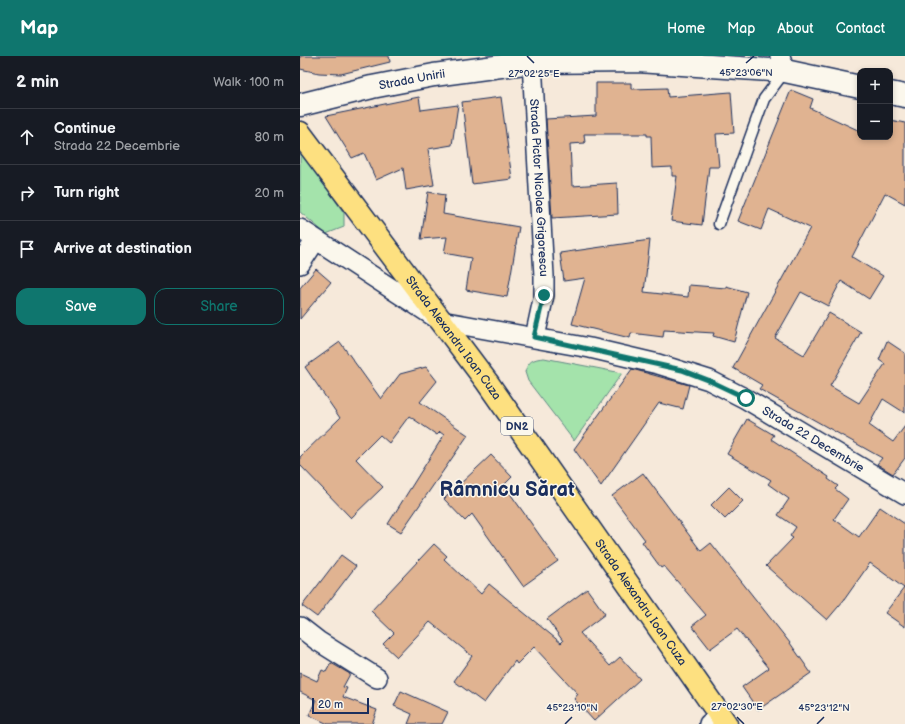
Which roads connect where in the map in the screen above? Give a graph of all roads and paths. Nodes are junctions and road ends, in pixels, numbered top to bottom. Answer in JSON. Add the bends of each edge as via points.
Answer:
{"nodes":[{"id":1,"x":638,"y":58,"type":"edge"},
{"id":2,"x":532,"y":62,"type":"junction"},
{"id":3,"x":782,"y":64,"type":"edge"},
{"id":4,"x":857,"y":86,"type":"edge"},
{"id":5,"x":893,"y":94,"type":"edge"},
{"id":6,"x":905,"y":96,"type":"edge"},
{"id":7,"x":300,"y":105,"type":"edge"},
{"id":8,"x":300,"y":133,"type":"edge"},
{"id":9,"x":719,"y":224,"type":"dead end"},
{"id":10,"x":300,"y":229,"type":"edge"},
{"id":11,"x":315,"y":240,"type":"junction"},
{"id":12,"x":300,"y":264,"type":"edge"},
{"id":13,"x":441,"y":321,"type":"junction"},
{"id":14,"x":534,"y":337,"type":"junction"},
{"id":15,"x":905,"y":494,"type":"edge"},
{"id":16,"x":300,"y":627,"type":"edge"},
{"id":17,"x":377,"y":678,"type":"dead end"},
{"id":18,"x":718,"y":721,"type":"edge"}],
"edges":[{"from":1,"to":2,"type":"street","name":"Strada Unirii"},
{"from":1,"to":3,"type":"street","name":"Strada Unirii"},
{"from":2,"to":7,"type":"street","name":"Strada Unirii","via":[[434,75]]},
{"from":2,"to":14,"type":"street","name":"Strada Pictor Nicolae Grigorescu","via":[[544,276],[544,295]]},
{"from":3,"to":4,"type":"street","name":"Strada Unirii"},
{"from":3,"to":9,"type":"lane","via":[[764,99]]},
{"from":5,"to":6,"type":"street"},
{"from":8,"to":13,"type":"main road","name":"Strada Alexandru Ioan Cuza","number":"DN2"},
{"from":10,"to":11,"type":"street"},
{"from":11,"to":12,"type":"street"},
{"from":11,"to":13,"type":"street"},
{"from":13,"to":14,"type":"street","name":"Strada 22 Decembrie"},
{"from":13,"to":18,"type":"main road","name":"Strada Alexandru Ioan Cuza","number":"DN2","via":[[491,388]]},
{"from":14,"to":15,"type":"street","name":"Strada 22 Decembrie","via":[[658,364],[708,380],[746,398]]},
{"from":16,"to":17,"type":"street"}]}
